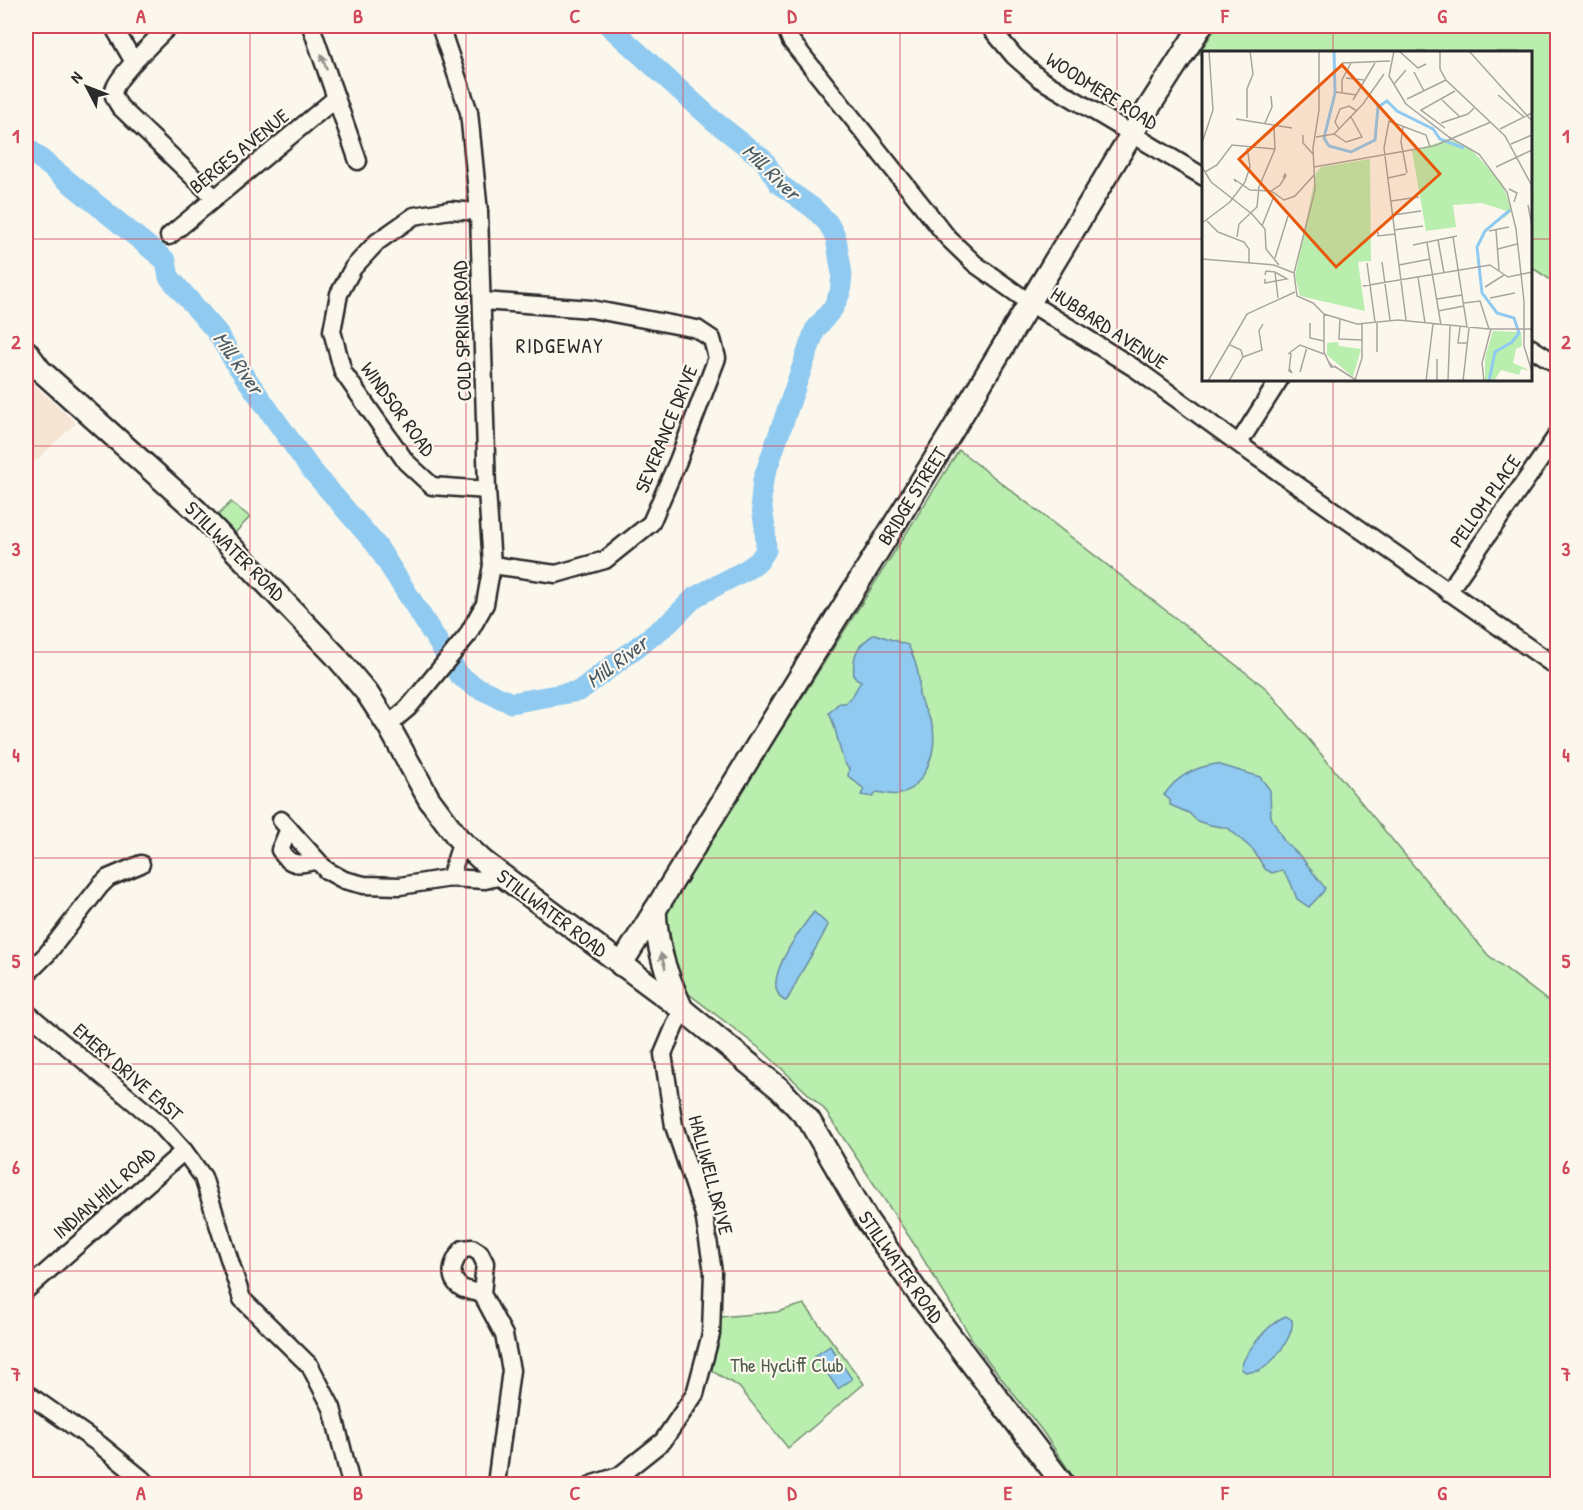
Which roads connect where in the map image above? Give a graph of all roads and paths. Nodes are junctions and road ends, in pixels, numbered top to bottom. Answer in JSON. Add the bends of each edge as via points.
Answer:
{"nodes":[{"id":1,"x":113,"y":26,"type":"edge"},
{"id":2,"x":169,"y":26,"type":"edge"},
{"id":3,"x":311,"y":26,"type":"edge"},
{"id":4,"x":440,"y":26,"type":"edge"},
{"id":5,"x":784,"y":26,"type":"edge"},
{"id":6,"x":989,"y":26,"type":"edge"},
{"id":7,"x":1201,"y":26,"type":"edge"},
{"id":8,"x":134,"y":62,"type":"junction"},
{"id":9,"x":336,"y":98,"type":"junction"},
{"id":10,"x":1131,"y":135,"type":"junction"},
{"id":11,"x":358,"y":161,"type":"dead end"},
{"id":12,"x":1202,"y":176,"type":"edge"},
{"id":13,"x":216,"y":198,"type":"junction"},
{"id":14,"x":479,"y":212,"type":"junction"},
{"id":15,"x":169,"y":236,"type":"dead end"},
{"id":16,"x":483,"y":302,"type":"junction"},
{"id":17,"x":1030,"y":303,"type":"junction"},
{"id":18,"x":1532,"y":348,"type":"edge"},
{"id":19,"x":26,"y":351,"type":"edge"},
{"id":20,"x":1557,"y":365,"type":"edge"},
{"id":21,"x":1278,"y":381,"type":"edge"},
{"id":22,"x":1557,"y":434,"type":"edge"},
{"id":23,"x":1239,"y":443,"type":"junction"},
{"id":24,"x":487,"y":490,"type":"junction"},
{"id":25,"x":492,"y":565,"type":"junction"},
{"id":26,"x":1448,"y":592,"type":"junction"},
{"id":27,"x":1557,"y":668,"type":"edge"},
{"id":28,"x":388,"y":725,"type":"junction"},
{"id":29,"x":285,"y":824,"type":"dead end"},
{"id":30,"x":462,"y":841,"type":"junction"},
{"id":31,"x":141,"y":864,"type":"dead end"},
{"id":32,"x":502,"y":876,"type":"junction"},
{"id":33,"x":450,"y":878,"type":"junction"},
{"id":34,"x":656,"y":910,"type":"junction"},
{"id":35,"x":621,"y":965,"type":"junction"},
{"id":36,"x":26,"y":975,"type":"edge"},
{"id":37,"x":682,"y":1009,"type":"junction"},
{"id":38,"x":26,"y":1012,"type":"edge"},
{"id":39,"x":184,"y":1151,"type":"junction"},
{"id":40,"x":26,"y":1290,"type":"edge"},
{"id":41,"x":482,"y":1294,"type":"dead end"},
{"id":42,"x":26,"y":1393,"type":"edge"},
{"id":43,"x":148,"y":1485,"type":"edge"},
{"id":44,"x":351,"y":1485,"type":"edge"},
{"id":45,"x":496,"y":1485,"type":"edge"},
{"id":46,"x":593,"y":1485,"type":"edge"},
{"id":47,"x":1063,"y":1485,"type":"edge"}],
"edges":[{"from":1,"to":8,"type":"street"},
{"from":2,"to":8,"type":"street"},
{"from":9,"to":3,"type":"street","one_way":true},
{"from":4,"to":14,"type":"street","name":"COLD SPRING ROAD","via":[[469,112]]},
{"from":5,"to":17,"type":"street","name":"HUBBARD AVENUE","via":[[791,40],[948,238],[975,264]]},
{"from":6,"to":10,"type":"street","name":"WOODMERE ROAD","via":[[1040,79]]},
{"from":7,"to":10,"type":"main road","name":"BRIDGE STREET"},
{"from":8,"to":13,"type":"street","via":[[114,88],[116,100]]},
{"from":9,"to":11,"type":"street"},
{"from":9,"to":13,"type":"street","name":"BERGES AVENUE"},
{"from":10,"to":12,"type":"street","name":"WOODMERE ROAD"},
{"from":10,"to":17,"type":"main road","name":"BRIDGE STREET"},
{"from":13,"to":15,"type":"street","name":"BERGES AVENUE"},
{"from":14,"to":16,"type":"street","name":"COLD SPRING ROAD"},
{"from":14,"to":24,"type":"street","name":"WINDSOR ROAD","via":[[450,210],[414,216],[377,242],[353,268],[339,294],[332,331],[343,372],[406,462],[432,486]]},
{"from":16,"to":24,"type":"street","name":"COLD SPRING ROAD"},
{"from":16,"to":25,"type":"street","name":"SEVERANCE DRIVE","via":[[591,309],[697,329],[712,339],[717,357],[651,523],[605,560],[556,574]]},
{"from":17,"to":23,"type":"street","name":"HUBBARD AVENUE","via":[[1136,369]]},
{"from":17,"to":34,"type":"main road","name":"BRIDGE STREET"},
{"from":18,"to":20,"type":"street"},
{"from":19,"to":28,"type":"main road","name":"STILLWATER ROAD","via":[[40,370],[197,511],[280,596],[354,678]]},
{"from":21,"to":23,"type":"street"},
{"from":22,"to":26,"type":"street","name":"PELLOM PLACE"},
{"from":23,"to":26,"type":"street","name":"HUBBARD AVENUE"},
{"from":24,"to":25,"type":"street","name":"COLD SPRING ROAD"},
{"from":25,"to":28,"type":"street","name":"COLD SPRING ROAD","via":[[485,604],[467,636],[408,708]]},
{"from":26,"to":27,"type":"street","name":"HUBBARD AVENUE"},
{"from":28,"to":30,"type":"main road","name":"STILLWATER ROAD","via":[[429,799]]},
{"from":29,"to":33,"type":"street","via":[[326,870],[344,880],[400,886]]},
{"from":30,"to":32,"type":"main road","name":"STILLWATER ROAD"},
{"from":30,"to":33,"type":"street"},
{"from":31,"to":36,"type":"street","via":[[108,878]]},
{"from":32,"to":33,"type":"street","via":[[485,880]]},
{"from":32,"to":35,"type":"main road","name":"STILLWATER ROAD"},
{"from":34,"to":35,"type":"main road","name":"BRIDGE STREET"},
{"from":37,"to":34,"type":"main road","one_way":true,"via":[[662,962]]},
{"from":35,"to":37,"type":"main road","name":"STILLWATER ROAD"},
{"from":37,"to":46,"type":"street","name":"HALLIWELL DRIVE","via":[[663,1054],[674,1126],[704,1215],[713,1272],[711,1334],[695,1394],[663,1441],[619,1476]]},
{"from":37,"to":47,"type":"main road","name":"STILLWATER ROAD","via":[[780,1089],[809,1120],[879,1237]]},
{"from":38,"to":39,"type":"street","name":"EMERY DRIVE EAST","via":[[158,1122]]},
{"from":39,"to":40,"type":"street","name":"INDIAN HILL ROAD"},
{"from":39,"to":44,"type":"street","name":"EMERY DRIVE EAST","via":[[203,1178],[242,1299],[310,1366],[332,1408]]},
{"from":41,"to":45,"type":"street","via":[[504,1335],[511,1370]]},
{"from":42,"to":43,"type":"street","via":[[99,1444]]}]}
